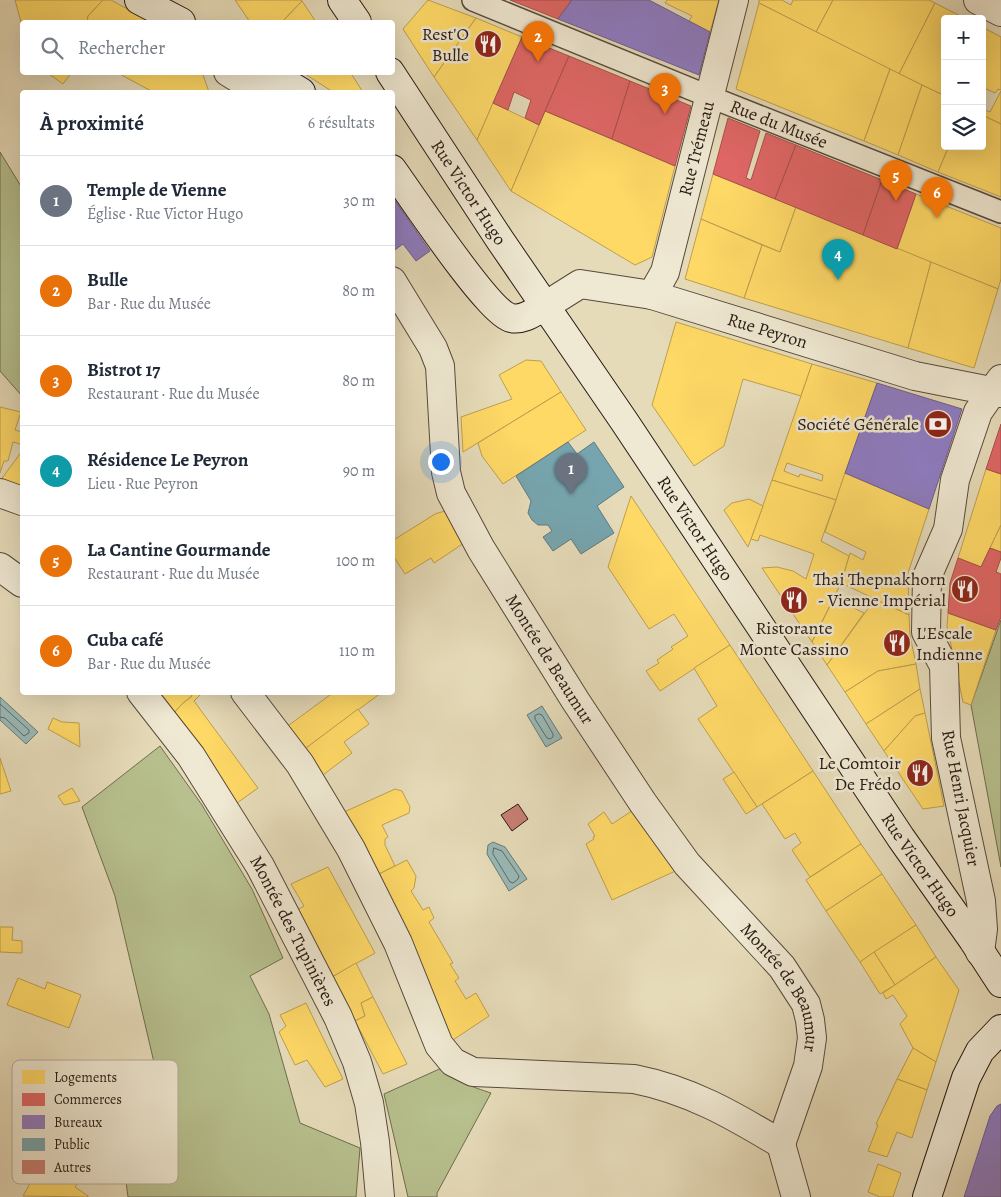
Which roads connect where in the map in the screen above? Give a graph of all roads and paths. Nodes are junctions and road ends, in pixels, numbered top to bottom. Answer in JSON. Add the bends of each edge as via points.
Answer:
{"nodes":[{"id":1,"x":140,"y":0,"type":"edge"},
{"id":2,"x":342,"y":0,"type":"edge"},
{"id":3,"x":473,"y":0,"type":"edge"},
{"id":4,"x":734,"y":0,"type":"edge"},
{"id":5,"x":978,"y":0,"type":"edge"},
{"id":6,"x":1001,"y":12,"type":"edge"},
{"id":7,"x":178,"y":20,"type":"edge"},
{"id":8,"x":356,"y":20,"type":"edge"},
{"id":9,"x":233,"y":75,"type":"edge"},
{"id":10,"x":273,"y":75,"type":"edge"},
{"id":11,"x":392,"y":75,"type":"edge"},
{"id":12,"x":258,"y":90,"type":"edge"},
{"id":13,"x":298,"y":90,"type":"edge"},
{"id":14,"x":708,"y":96,"type":"junction"},
{"id":15,"x":395,"y":173,"type":"edge"},
{"id":16,"x":1001,"y":212,"type":"edge"},
{"id":17,"x":395,"y":286,"type":"edge"},
{"id":18,"x":652,"y":294,"type":"junction"},
{"id":19,"x":545,"y":306,"type":"junction"},
{"id":20,"x":998,"y":388,"type":"edge"},
{"id":21,"x":0,"y":493,"type":"edge"},
{"id":22,"x":20,"y":499,"type":"edge"},
{"id":23,"x":0,"y":567,"type":"edge"},
{"id":24,"x":20,"y":582,"type":"edge"},
{"id":25,"x":143,"y":695,"type":"edge"},
{"id":26,"x":247,"y":695,"type":"edge"},
{"id":27,"x":980,"y":952,"type":"junction"},
{"id":28,"x":1001,"y":983,"type":"edge"},
{"id":29,"x":1001,"y":1029,"type":"edge"},
{"id":30,"x":781,"y":1144,"type":"junction"},
{"id":31,"x":380,"y":1197,"type":"edge"},
{"id":32,"x":796,"y":1197,"type":"edge"},
{"id":33,"x":927,"y":1197,"type":"edge"}],
"edges":[{"from":1,"to":7,"type":"street"},
{"from":2,"to":8,"type":"street"},
{"from":3,"to":14,"type":"street","name":"Rue du Musée"},
{"from":4,"to":14,"type":"street","name":"Rue Trémeau"},
{"from":5,"to":6,"type":"street"},
{"from":9,"to":12,"type":"street"},
{"from":10,"to":13,"type":"street"},
{"from":11,"to":19,"type":"street","name":"Rue Victor Hugo"},
{"from":14,"to":16,"type":"street","name":"Rue du Musée"},
{"from":14,"to":18,"type":"street","name":"Rue Trémeau","via":[[665,272]]},
{"from":15,"to":19,"type":"street","name":"Rue Peyron","via":[[492,304],[508,318],[520,320]]},
{"from":17,"to":30,"type":"street","name":"Montée de Beaumur","via":[[433,348],[440,366],[446,472],[451,493],[480,549],[649,811],[687,864],[782,968],[806,1004],[812,1038],[808,1066]]},
{"from":18,"to":19,"type":"street","name":"Rue Peyron","via":[[580,284]]},
{"from":18,"to":20,"type":"street","name":"Rue Peyron","via":[[915,376]]},
{"from":19,"to":27,"type":"street","name":"Rue Victor Hugo"},
{"from":20,"to":27,"type":"street","name":"Rue Henri Jacquier","via":[[978,412],[955,480],[948,529],[927,577],[926,632],[944,666],[946,738],[981,901],[983,929]]},
{"from":21,"to":22,"type":"street"},
{"from":23,"to":24,"type":"street"},
{"from":25,"to":31,"type":"street","name":"Montée des Tupinières","via":[[191,756],[260,866],[338,1017],[369,1103]]},
{"from":26,"to":30,"type":"street","via":[[300,764],[351,849],[398,943],[439,1045],[453,1062],[473,1072],[634,1079],[660,1084],[716,1106]]},
{"from":27,"to":28,"type":"street","name":"Rue Victor Hugo"},
{"from":29,"to":33,"type":"street","via":[[980,1051],[966,1078]]},
{"from":30,"to":32,"type":"street"}]}
